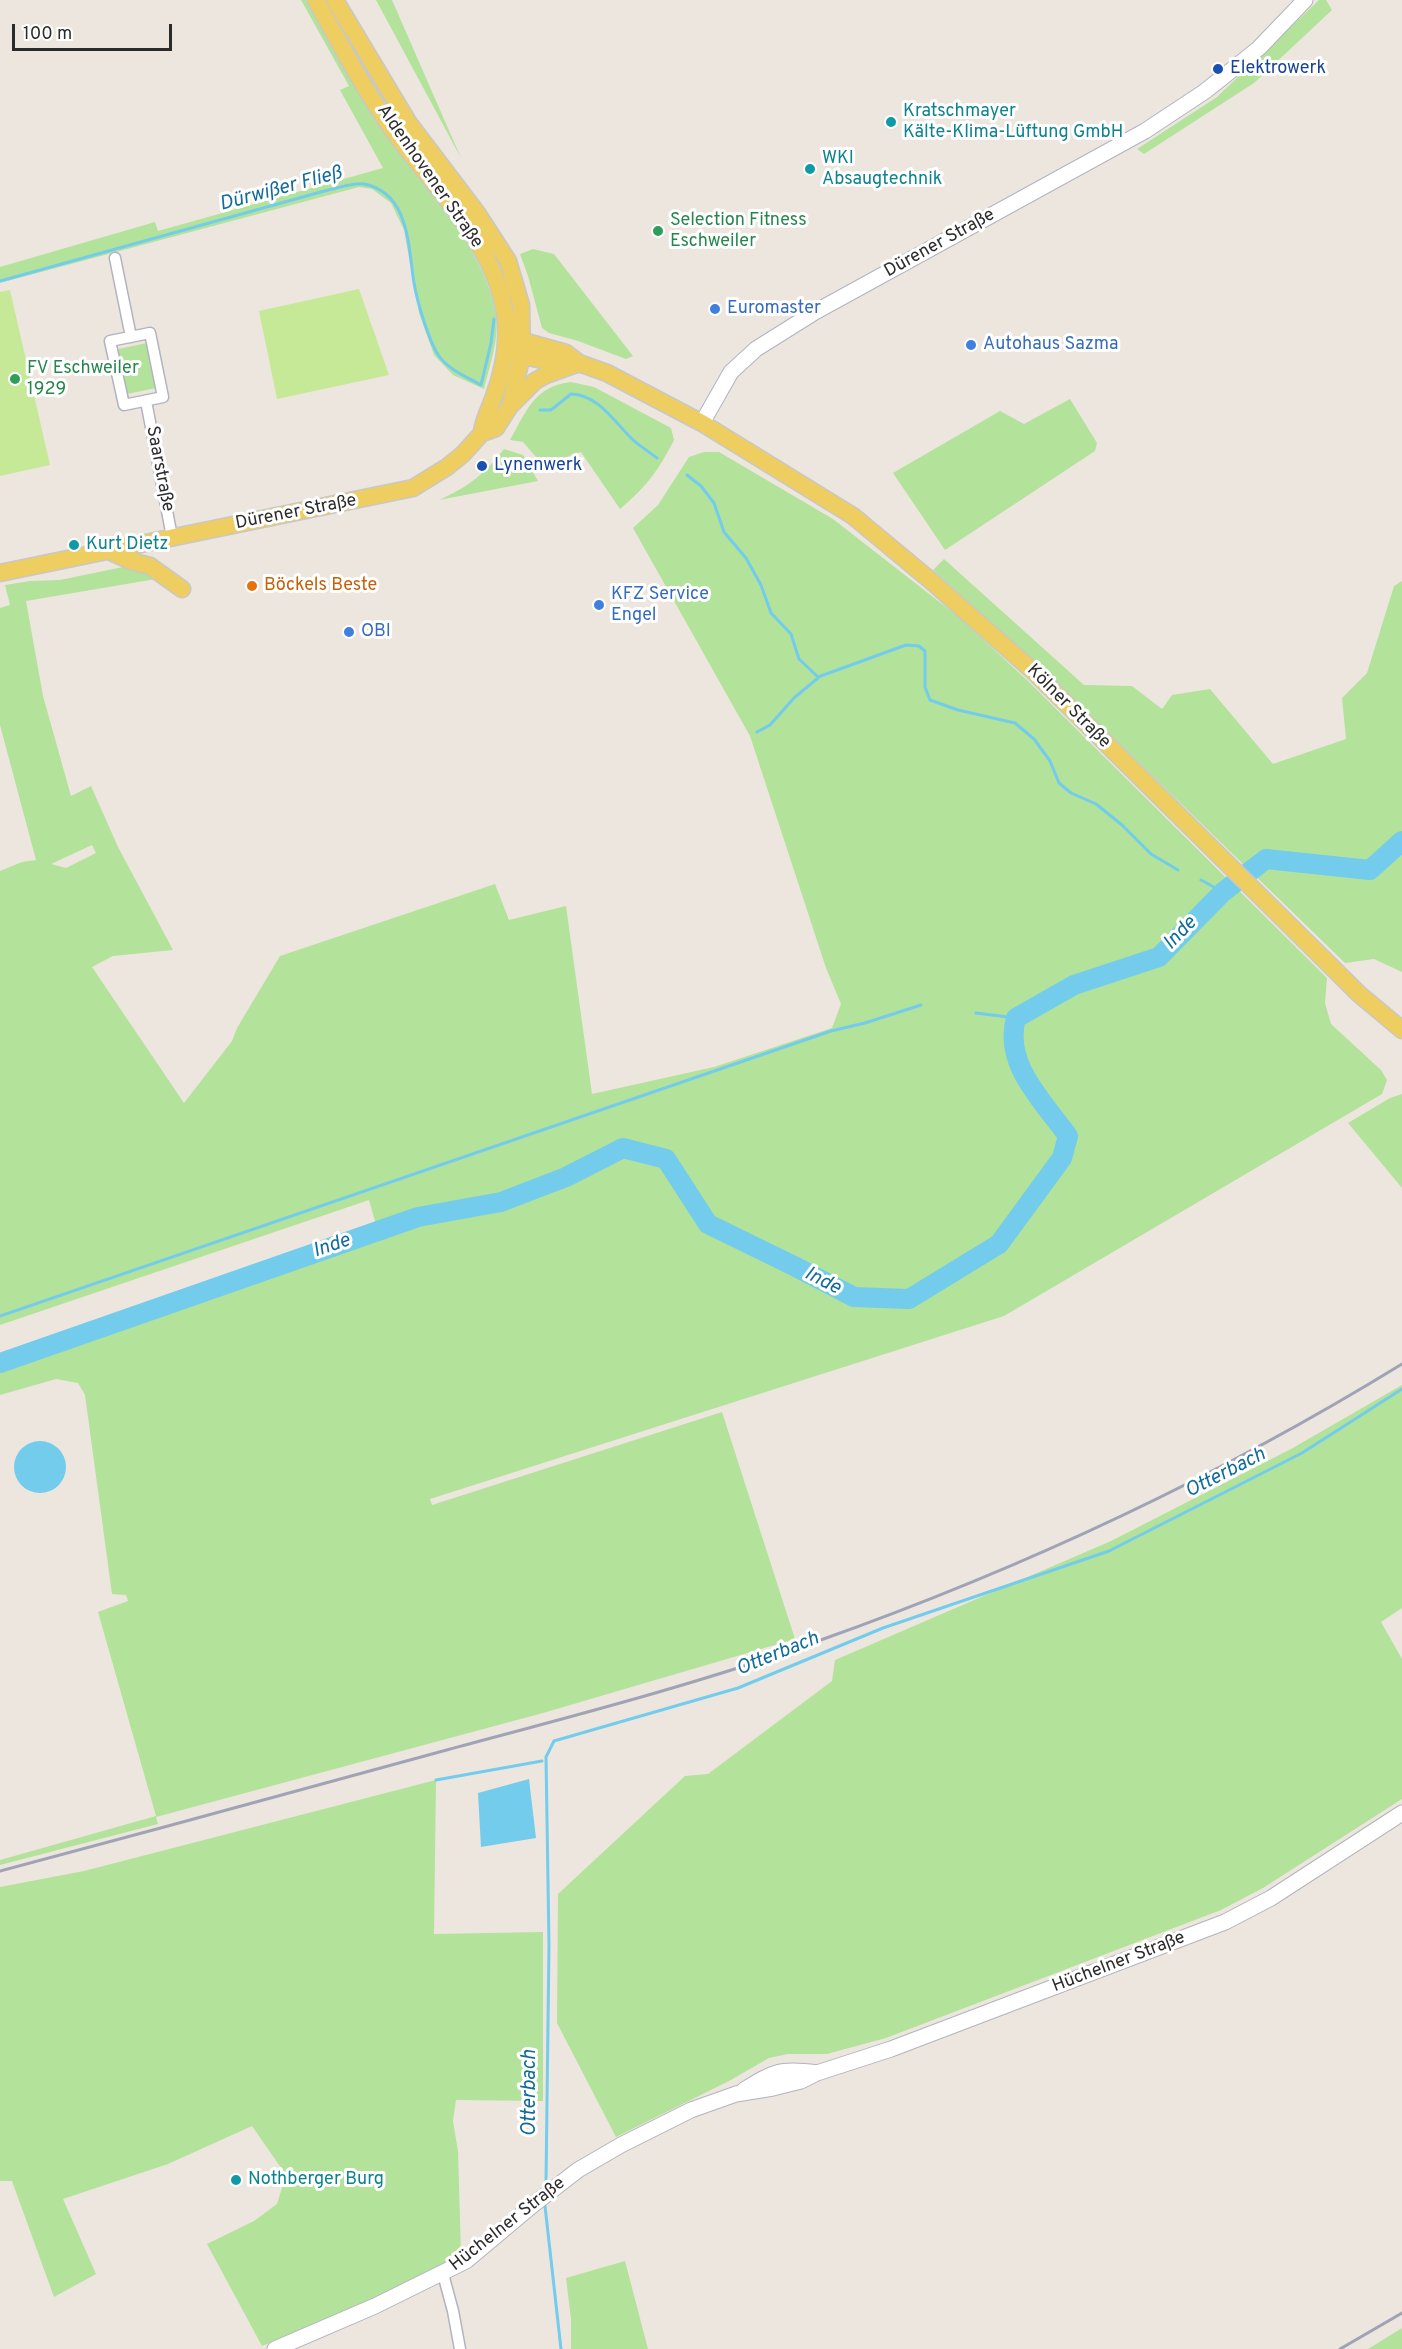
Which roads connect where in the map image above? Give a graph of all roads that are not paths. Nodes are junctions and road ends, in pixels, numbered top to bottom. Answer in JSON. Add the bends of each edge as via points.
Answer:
{"nodes":[{"id":1,"x":316,"y":0,"type":"edge"},
{"id":2,"x":335,"y":0,"type":"edge"},
{"id":3,"x":1305,"y":0,"type":"edge"},
{"id":4,"x":115,"y":258,"type":"dead end"},
{"id":5,"x":131,"y":336,"type":"junction"},
{"id":6,"x":514,"y":347,"type":"junction"},
{"id":7,"x":579,"y":363,"type":"junction"},
{"id":8,"x":146,"y":401,"type":"junction"},
{"id":9,"x":510,"y":406,"type":"junction"},
{"id":10,"x":702,"y":423,"type":"junction"},
{"id":11,"x":482,"y":433,"type":"junction"},
{"id":12,"x":172,"y":537,"type":"junction"},
{"id":13,"x":109,"y":551,"type":"junction"},
{"id":14,"x":0,"y":573,"type":"edge"},
{"id":15,"x":182,"y":589,"type":"dead end"},
{"id":16,"x":1402,"y":1030,"type":"edge"},
{"id":17,"x":1402,"y":1813,"type":"edge"},
{"id":18,"x":443,"y":2274,"type":"junction"},
{"id":19,"x":275,"y":2349,"type":"edge"},
{"id":20,"x":460,"y":2349,"type":"edge"}],
"edges":[{"from":1,"to":6,"type":"main road","name":"Aldenhovener Straße","via":[[393,131],[465,223],[492,267]]},
{"from":2,"to":6,"type":"main road","name":"Aldenhovener Straße","via":[[408,122],[508,261],[521,305]]},
{"from":3,"to":10,"type":"street","name":"Dürener Straße","via":[[1259,48],[1204,92],[1145,131],[815,312],[756,349],[731,372]]},
{"from":4,"to":5,"type":"street"},
{"from":5,"to":8,"type":"street","name":"Saarstraße","via":[[150,333],[163,397]]},
{"from":5,"to":8,"type":"street","name":"Saarstraße","via":[[110,341],[124,405]]},
{"from":6,"to":7,"type":"main road","via":[[566,352]]},
{"from":6,"to":9,"type":"main road","name":"Dürener Straße"},
{"from":6,"to":11,"type":"main road","name":"Aldenhovener Straße"},
{"from":7,"to":9,"type":"main road","via":[[532,383]]},
{"from":7,"to":10,"type":"main road","via":[[607,373]]},
{"from":8,"to":12,"type":"street","name":"Saarstraße"},
{"from":9,"to":11,"type":"main road","name":"Dürener Straße","via":[[496,428]]},
{"from":10,"to":16,"type":"main road","name":"Kölner Straße","via":[[838,506],[930,580],[1035,672],[1359,994]]},
{"from":11,"to":12,"type":"main road","name":"Dürener Straße","via":[[447,467],[413,488]]},
{"from":12,"to":13,"type":"main road","name":"Dürener Straße"},
{"from":13,"to":14,"type":"main road","name":"Dürener Straße"},
{"from":13,"to":15,"type":"main road","via":[[150,566]]},
{"from":17,"to":18,"type":"street","name":"Hüchelner Straße","via":[[1271,1898],[1225,1922],[801,2081],[736,2094],[691,2110],[578,2170],[466,2261]]},
{"from":18,"to":19,"type":"street","name":"Hüchelner Straße"},
{"from":18,"to":20,"type":"street"}]}
